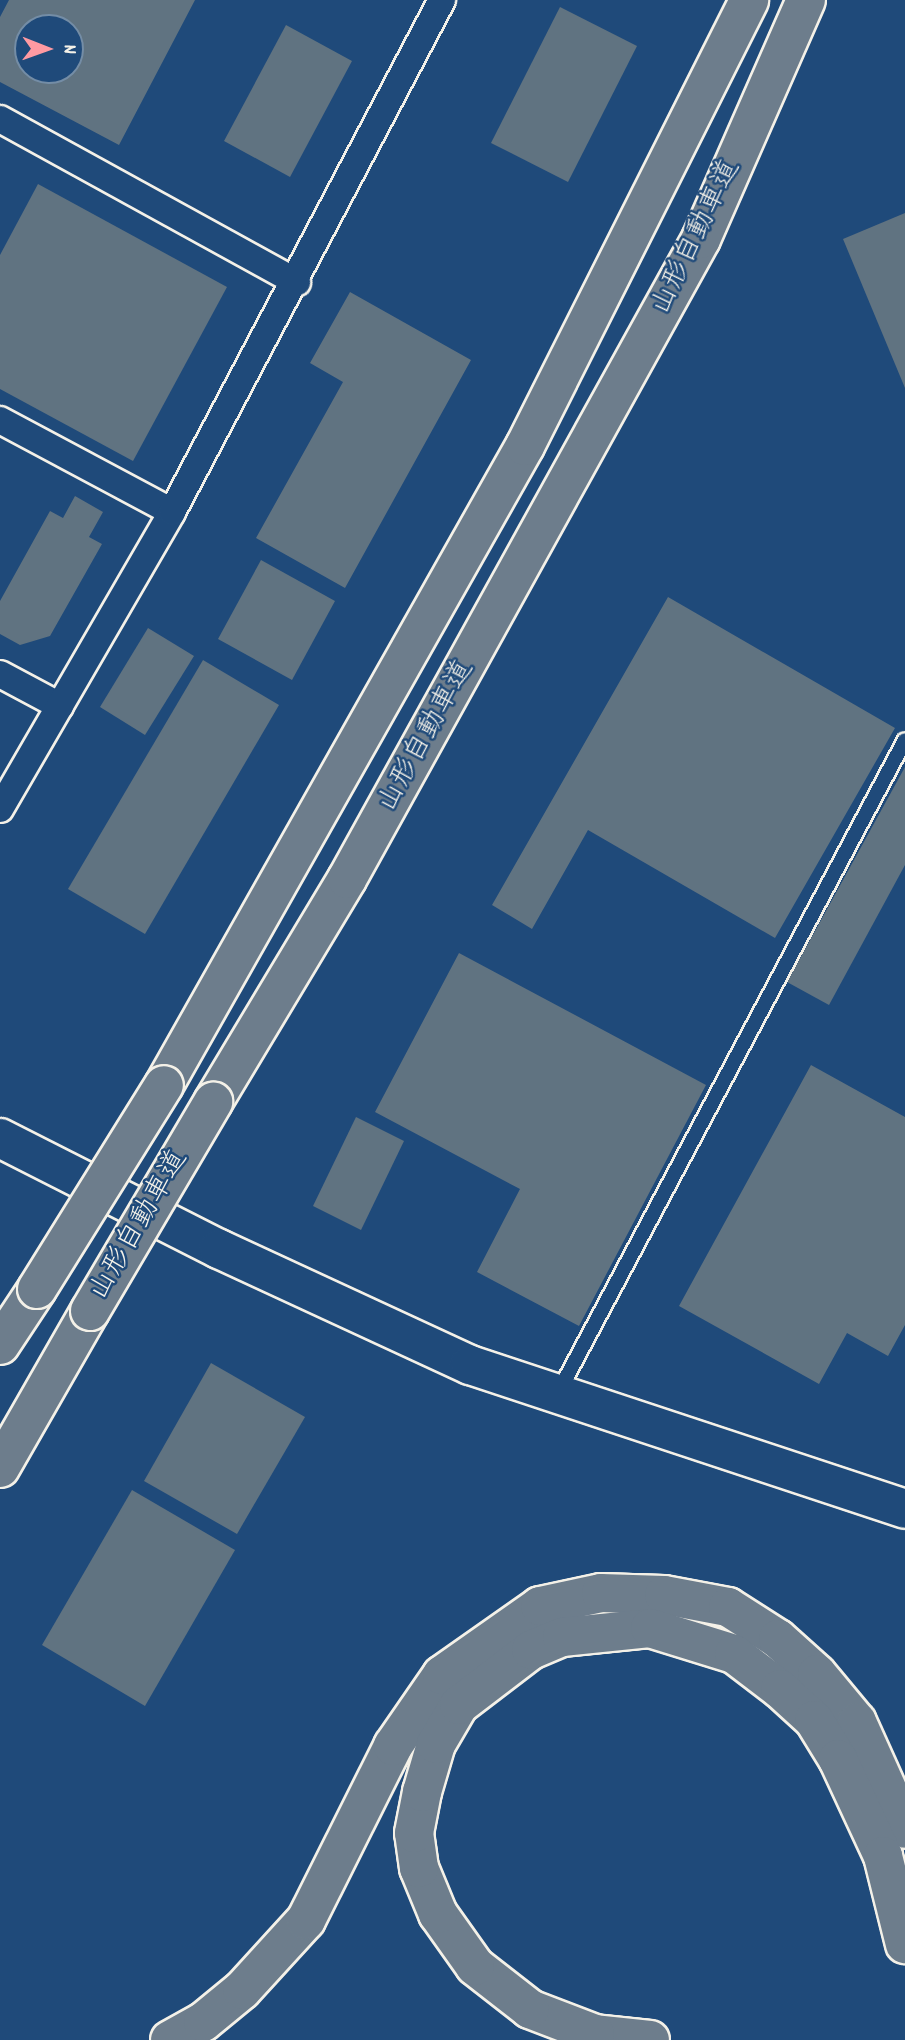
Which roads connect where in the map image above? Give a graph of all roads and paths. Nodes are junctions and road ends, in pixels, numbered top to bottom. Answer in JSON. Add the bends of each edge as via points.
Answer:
{"nodes":[{"id":1,"x":442,"y":0,"type":"edge"},
{"id":2,"x":748,"y":0,"type":"edge"},
{"id":3,"x":806,"y":0,"type":"edge"},
{"id":4,"x":0,"y":119,"type":"edge"},
{"id":5,"x":297,"y":282,"type":"junction"},
{"id":6,"x":0,"y":419,"type":"edge"},
{"id":7,"x":172,"y":512,"type":"junction"},
{"id":8,"x":0,"y":674,"type":"edge"},
{"id":9,"x":60,"y":706,"type":"junction"},
{"id":10,"x":905,"y":740,"type":"edge"},
{"id":11,"x":0,"y":809,"type":"edge"},
{"id":12,"x":0,"y":1138,"type":"edge"},
{"id":13,"x":90,"y":1311,"type":"junction"},
{"id":14,"x":0,"y":1345,"type":"edge"},
{"id":15,"x":558,"y":1394,"type":"junction"},
{"id":16,"x":0,"y":1447,"type":"edge"},
{"id":17,"x":0,"y":1468,"type":"edge"},
{"id":18,"x":905,"y":1509,"type":"edge"},
{"id":19,"x":905,"y":1829,"type":"edge"},
{"id":20,"x":903,"y":1930,"type":"edge"},
{"id":21,"x":170,"y":2040,"type":"edge"},
{"id":22,"x":650,"y":2040,"type":"edge"}],
"edges":[{"from":1,"to":5,"type":"street"},
{"from":2,"to":14,"type":"highway","name":"山形自動車道","bridge":true,"via":[[524,446],[164,1085]]},
{"from":3,"to":13,"type":"highway","name":"山形自動車道","bridge":true,"via":[[701,239],[347,879]]},
{"from":4,"to":5,"type":"street"},
{"from":5,"to":7,"type":"street"},
{"from":6,"to":7,"type":"street"},
{"from":7,"to":9,"type":"street"},
{"from":8,"to":9,"type":"street"},
{"from":9,"to":11,"type":"street"},
{"from":10,"to":15,"type":"lane"},
{"from":12,"to":15,"type":"street","via":[[219,1249],[470,1365]]},
{"from":13,"to":16,"type":"highway","name":"山形自動車道"},
{"from":13,"to":17,"type":"highway"},
{"from":15,"to":18,"type":"street"},
{"from":19,"to":21,"type":"highway","via":[[857,1722],[807,1665],[728,1607],[664,1594],[601,1593],[540,1606],[442,1675],[393,1745],[306,1920],[242,1990],[204,2022]]},
{"from":20,"to":22,"type":"highway","via":[[883,1856],[826,1740],[780,1689],[734,1654],[650,1628],[562,1637],[531,1650],[459,1705],[436,1744],[414,1833],[419,1868],[439,1914],[475,1966],[530,2009],[595,2034]]}]}
